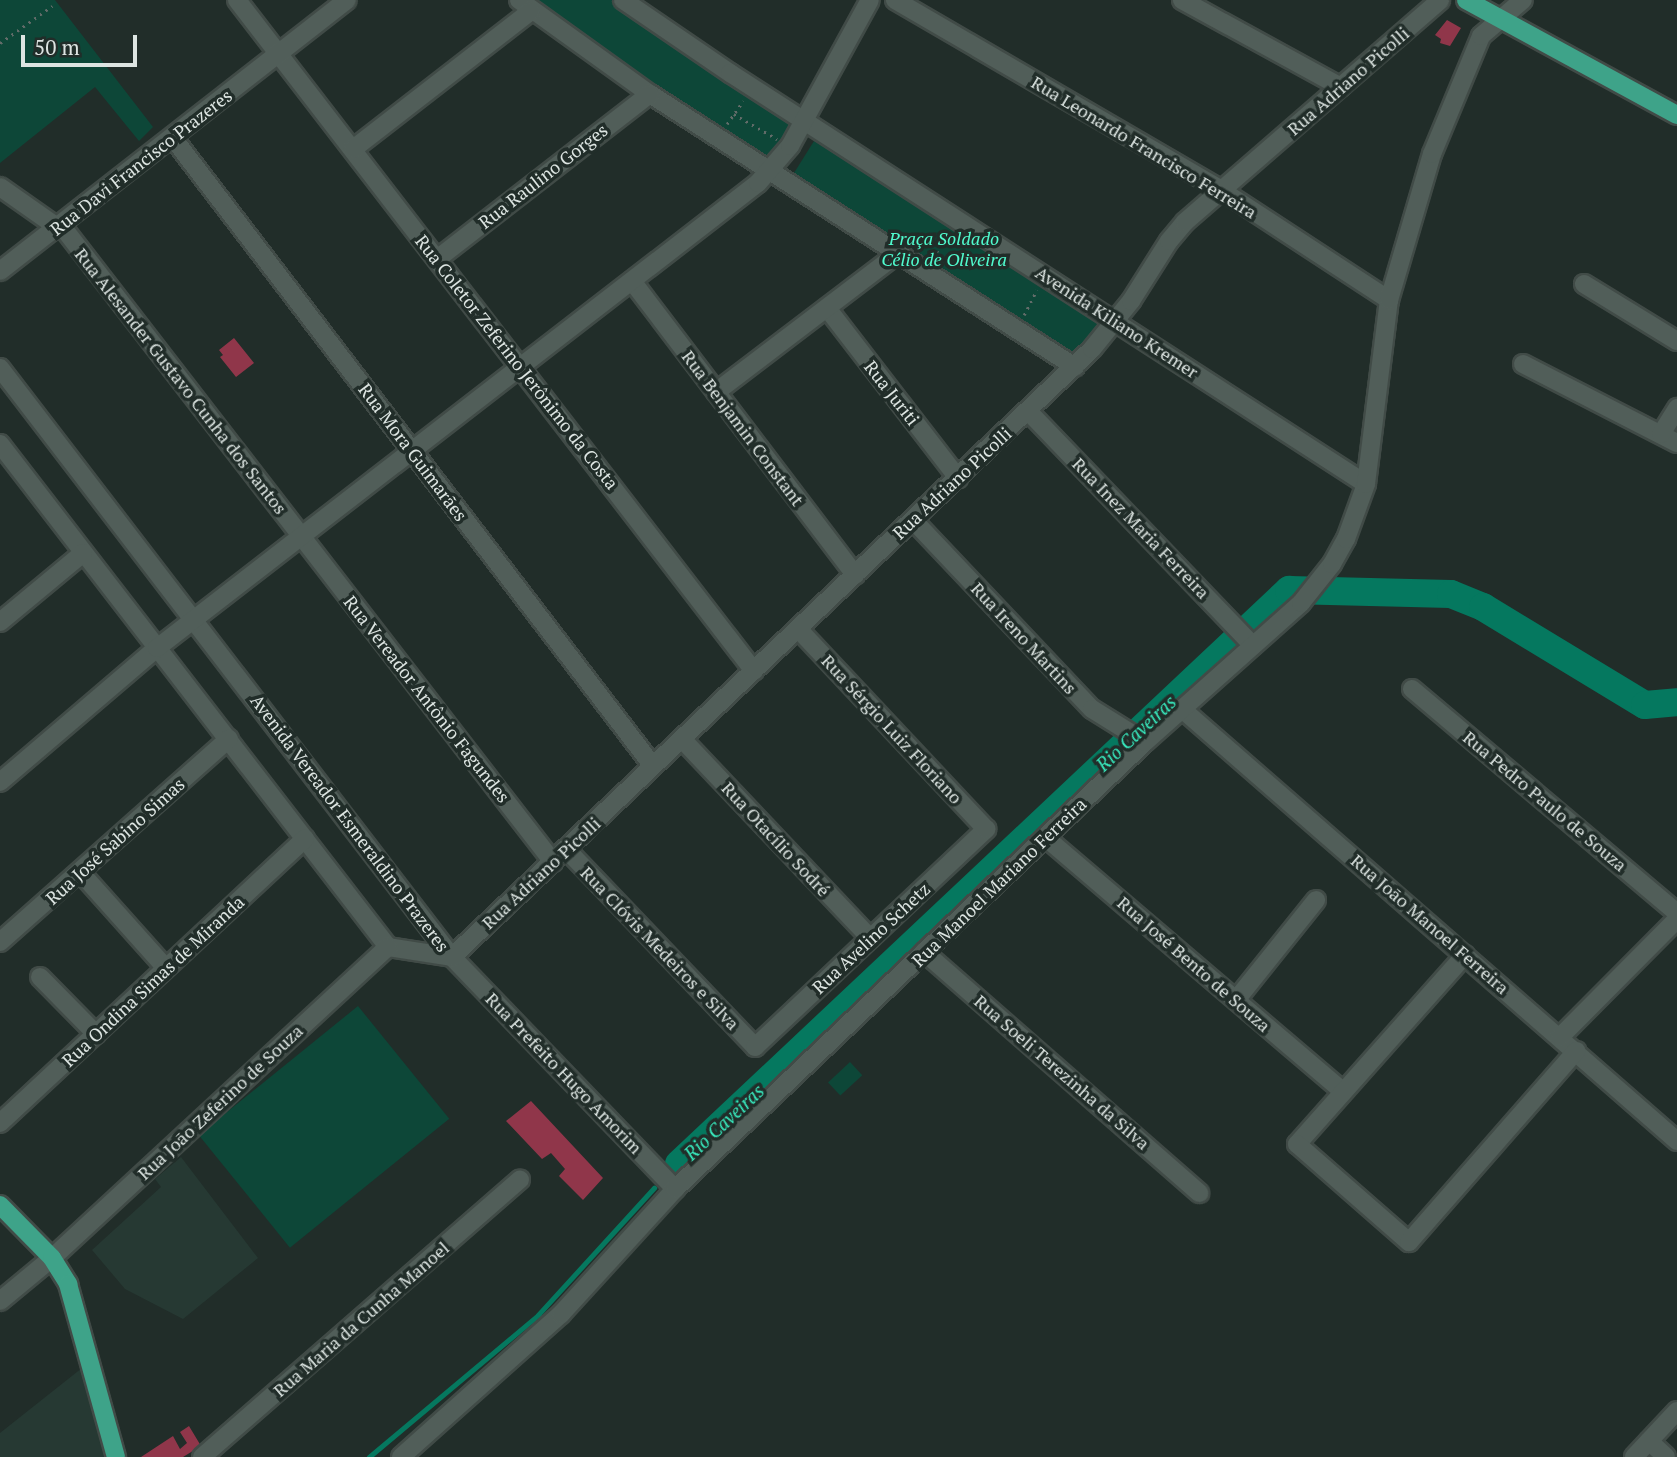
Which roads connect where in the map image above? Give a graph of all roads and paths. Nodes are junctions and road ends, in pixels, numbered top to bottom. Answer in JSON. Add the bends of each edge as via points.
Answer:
{"nodes":[{"id":1,"x":237,"y":0,"type":"edge"},
{"id":2,"x":347,"y":0,"type":"edge"},
{"id":3,"x":623,"y":0,"type":"edge"},
{"id":4,"x":870,"y":0,"type":"edge"},
{"id":5,"x":895,"y":0,"type":"edge"},
{"id":6,"x":1182,"y":0,"type":"edge"},
{"id":7,"x":1440,"y":0,"type":"edge"},
{"id":8,"x":1466,"y":0,"type":"edge"},
{"id":9,"x":1523,"y":0,"type":"edge"},
{"id":10,"x":525,"y":5,"type":"edge"},
{"id":11,"x":52,"y":6,"type":"dead end"},
{"id":12,"x":1500,"y":19,"type":"junction"},
{"id":13,"x":0,"y":43,"type":"edge"},
{"id":14,"x":279,"y":53,"type":"junction"},
{"id":15,"x":752,"y":87,"type":"junction"},
{"id":16,"x":1341,"y":88,"type":"junction"},
{"id":17,"x":650,"y":94,"type":"junction"},
{"id":18,"x":734,"y":114,"type":"junction"},
{"id":19,"x":1677,"y":115,"type":"edge"},
{"id":20,"x":805,"y":121,"type":"junction"},
{"id":21,"x":173,"y":138,"type":"junction"},
{"id":22,"x":718,"y":138,"type":"junction"},
{"id":23,"x":790,"y":146,"type":"junction"},
{"id":24,"x":353,"y":149,"type":"junction"},
{"id":25,"x":770,"y":172,"type":"junction"},
{"id":26,"x":0,"y":187,"type":"edge"},
{"id":27,"x":1221,"y":191,"type":"junction"},
{"id":28,"x":965,"y":224,"type":"junction"},
{"id":29,"x":59,"y":226,"type":"junction"},
{"id":30,"x":897,"y":254,"type":"junction"},
{"id":31,"x":437,"y":259,"type":"junction"},
{"id":32,"x":0,"y":271,"type":"edge"},
{"id":33,"x":1039,"y":272,"type":"junction"},
{"id":34,"x":935,"y":278,"type":"junction"},
{"id":35,"x":632,"y":281,"type":"junction"},
{"id":36,"x":1584,"y":284,"type":"dead end"},
{"id":37,"x":1389,"y":300,"type":"junction"},
{"id":38,"x":827,"y":308,"type":"junction"},
{"id":39,"x":1116,"y":321,"type":"junction"},
{"id":40,"x":1010,"y":326,"type":"junction"},
{"id":41,"x":1677,"y":341,"type":"edge"},
{"id":42,"x":1523,"y":364,"type":"dead end"},
{"id":43,"x":521,"y":367,"type":"junction"},
{"id":44,"x":1075,"y":367,"type":"junction"},
{"id":45,"x":0,"y":368,"type":"edge"},
{"id":46,"x":716,"y":392,"type":"junction"},
{"id":47,"x":1677,"y":408,"type":"edge"},
{"id":48,"x":1028,"y":411,"type":"junction"},
{"id":49,"x":1661,"y":434,"type":"junction"},
{"id":50,"x":1677,"y":443,"type":"edge"},
{"id":51,"x":0,"y":444,"type":"edge"},
{"id":52,"x":412,"y":451,"type":"junction"},
{"id":53,"x":958,"y":478,"type":"junction"},
{"id":54,"x":1366,"y":484,"type":"junction"},
{"id":55,"x":913,"y":520,"type":"junction"},
{"id":56,"x":301,"y":536,"type":"junction"},
{"id":57,"x":83,"y":553,"type":"junction"},
{"id":58,"x":855,"y":575,"type":"junction"},
{"id":59,"x":194,"y":619,"type":"junction"},
{"id":60,"x":0,"y":622,"type":"edge"},
{"id":61,"x":798,"y":629,"type":"junction"},
{"id":62,"x":1251,"y":644,"type":"junction"},
{"id":63,"x":157,"y":648,"type":"junction"},
{"id":64,"x":754,"y":671,"type":"junction"},
{"id":65,"x":1412,"y":689,"type":"dead end"},
{"id":66,"x":1182,"y":709,"type":"junction"},
{"id":67,"x":229,"y":739,"type":"junction"},
{"id":68,"x":682,"y":739,"type":"junction"},
{"id":69,"x":1144,"y":742,"type":"junction"},
{"id":70,"x":653,"y":766,"type":"junction"},
{"id":71,"x":0,"y":782,"type":"edge"},
{"id":72,"x":986,"y":829,"type":"joint"},
{"id":73,"x":1045,"y":837,"type":"junction"},
{"id":74,"x":305,"y":839,"type":"junction"},
{"id":75,"x":566,"y":849,"type":"junction"},
{"id":76,"x":552,"y":862,"type":"junction"},
{"id":77,"x":81,"y":873,"type":"junction"},
{"id":78,"x":1317,"y":901,"type":"dead end"},
{"id":79,"x":1677,"y":913,"type":"edge"},
{"id":80,"x":1677,"y":919,"type":"edge"},
{"id":81,"x":870,"y":938,"type":"junction"},
{"id":82,"x":0,"y":942,"type":"edge"},
{"id":83,"x":388,"y":947,"type":"junction"},
{"id":84,"x":924,"y":952,"type":"junction"},
{"id":85,"x":1465,"y":955,"type":"junction"},
{"id":86,"x":452,"y":957,"type":"junction"},
{"id":87,"x":166,"y":968,"type":"junction"},
{"id":88,"x":40,"y":977,"type":"dead end"},
{"id":89,"x":1236,"y":1000,"type":"junction"},
{"id":90,"x":96,"y":1034,"type":"junction"},
{"id":91,"x":1560,"y":1037,"type":"junction"},
{"id":92,"x":755,"y":1047,"type":"joint"},
{"id":93,"x":1576,"y":1052,"type":"junction"},
{"id":94,"x":1342,"y":1091,"type":"junction"},
{"id":95,"x":0,"y":1123,"type":"edge"},
{"id":96,"x":1677,"y":1141,"type":"edge"},
{"id":97,"x":520,"y":1181,"type":"dead end"},
{"id":98,"x":675,"y":1189,"type":"junction"},
{"id":99,"x":1199,"y":1193,"type":"dead end"},
{"id":100,"x":0,"y":1205,"type":"edge"},
{"id":101,"x":52,"y":1258,"type":"junction"},
{"id":102,"x":0,"y":1301,"type":"edge"},
{"id":103,"x":1677,"y":1411,"type":"edge"},
{"id":104,"x":1649,"y":1441,"type":"junction"},
{"id":105,"x":116,"y":1457,"type":"edge"},
{"id":106,"x":202,"y":1457,"type":"edge"},
{"id":107,"x":401,"y":1457,"type":"edge"},
{"id":108,"x":1634,"y":1457,"type":"edge"},
{"id":109,"x":1666,"y":1457,"type":"edge"}],
"edges":[{"from":1,"to":14,"type":"street","name":"Rua Coletor Zeferino Jerônimo da Costa"},
{"from":2,"to":14,"type":"street","name":"Rua Davi Francisco Prazeres"},
{"from":3,"to":15,"type":"street","name":"Avenida Kiliano Kremer"},
{"from":4,"to":20,"type":"street"},
{"from":5,"to":27,"type":"street","name":"Rua Leonardo Francisco Ferreira"},
{"from":6,"to":16,"type":"street"},
{"from":7,"to":16,"type":"street","name":"Rua Adriano Picolli"},
{"from":8,"to":12,"type":"main road"},
{"from":9,"to":12,"type":"street","name":"Rua Manoel Mariano Ferreira"},
{"from":10,"to":17,"type":"street"},
{"from":10,"to":24,"type":"street"},
{"from":11,"to":13,"type":"path"},
{"from":12,"to":19,"type":"main road"},
{"from":12,"to":37,"type":"street","name":"Rua Manoel Mariano Ferreira","via":[[1480,36],[1432,154]]},
{"from":14,"to":21,"type":"street","name":"Rua Davi Francisco Prazeres"},
{"from":14,"to":24,"type":"street","name":"Rua Coletor Zeferino Jerônimo da Costa"},
{"from":15,"to":18,"type":"path"},
{"from":15,"to":20,"type":"street","name":"Avenida Kiliano Kremer"},
{"from":16,"to":27,"type":"street","name":"Rua Adriano Picolli"},
{"from":17,"to":22,"type":"street"},
{"from":17,"to":31,"type":"street","name":"Rua Raulino Gorges"},
{"from":18,"to":22,"type":"path"},
{"from":18,"to":23,"type":"path"},
{"from":20,"to":23,"type":"street"},
{"from":20,"to":28,"type":"street","name":"Avenida Kiliano Kremer"},
{"from":21,"to":29,"type":"street","name":"Rua Davi Francisco Prazeres"},
{"from":21,"to":52,"type":"street","name":"Rua Mora Guimarães"},
{"from":22,"to":25,"type":"street"},
{"from":23,"to":25,"type":"street"},
{"from":24,"to":31,"type":"street","name":"Rua Coletor Zeferino Jerônimo da Costa"},
{"from":25,"to":30,"type":"street"},
{"from":25,"to":35,"type":"street"},
{"from":26,"to":29,"type":"street","name":"Rua Alesander Gustavo Cunha dos Santos"},
{"from":27,"to":37,"type":"street","name":"Rua Leonardo Francisco Ferreira"},
{"from":27,"to":39,"type":"street","name":"Rua Adriano Picolli","via":[[1176,232]]},
{"from":28,"to":33,"type":"street","name":"Avenida Kiliano Kremer"},
{"from":28,"to":34,"type":"path","via":[[939,245]]},
{"from":29,"to":32,"type":"street","name":"Rua Davi Francisco Prazeres"},
{"from":29,"to":56,"type":"street","name":"Rua Alesander Gustavo Cunha dos Santos"},
{"from":30,"to":34,"type":"street"},
{"from":30,"to":38,"type":"street"},
{"from":31,"to":43,"type":"street","name":"Rua Coletor Zeferino Jerônimo da Costa"},
{"from":33,"to":39,"type":"street","name":"Avenida Kiliano Kremer"},
{"from":33,"to":40,"type":"path","via":[[1032,303]]},
{"from":34,"to":40,"type":"street"},
{"from":35,"to":43,"type":"street"},
{"from":35,"to":46,"type":"street","name":"Rua Benjamin Constant"},
{"from":36,"to":41,"type":"street"},
{"from":37,"to":54,"type":"street","name":"Rua Manoel Mariano Ferreira"},
{"from":38,"to":46,"type":"street"},
{"from":38,"to":53,"type":"street","name":"Rua Juriti"},
{"from":39,"to":44,"type":"street","name":"Rua Adriano Picolli"},
{"from":39,"to":54,"type":"street","name":"Avenida Kiliano Kremer"},
{"from":40,"to":44,"type":"street"},
{"from":42,"to":49,"type":"street"},
{"from":43,"to":52,"type":"street"},
{"from":43,"to":64,"type":"street","name":"Rua Coletor Zeferino Jerônimo da Costa"},
{"from":44,"to":48,"type":"street","name":"Rua Adriano Picolli"},
{"from":45,"to":59,"type":"street","name":"Avenida Vereador Esmeraldino Prazeres"},
{"from":46,"to":58,"type":"street","name":"Rua Benjamin Constant"},
{"from":47,"to":49,"type":"street"},
{"from":48,"to":53,"type":"street","name":"Rua Adriano Picolli"},
{"from":48,"to":62,"type":"street","name":"Rua Inez Maria Ferreira"},
{"from":49,"to":50,"type":"street"},
{"from":51,"to":57,"type":"street"},
{"from":52,"to":56,"type":"street"},
{"from":52,"to":70,"type":"street","name":"Rua Mora Guimarães"},
{"from":53,"to":55,"type":"street","name":"Rua Adriano Picolli"},
{"from":54,"to":62,"type":"street","name":"Rua Manoel Mariano Ferreira","via":[[1332,564],[1301,603]]},
{"from":55,"to":58,"type":"street","name":"Rua Adriano Picolli"},
{"from":55,"to":69,"type":"street","name":"Rua Ireno Martins","via":[[1081,698]]},
{"from":56,"to":59,"type":"street"},
{"from":56,"to":76,"type":"street","name":"Rua Vereador Antônio Fagundes"},
{"from":57,"to":60,"type":"street"},
{"from":57,"to":63,"type":"street"},
{"from":58,"to":61,"type":"street","name":"Rua Adriano Picolli"},
{"from":59,"to":63,"type":"street"},
{"from":59,"to":86,"type":"street","name":"Avenida Vereador Esmeraldino Prazeres"},
{"from":61,"to":64,"type":"street","name":"Rua Adriano Picolli"},
{"from":61,"to":72,"type":"street","name":"Rua Sérgio Luiz Floriano"},
{"from":62,"to":66,"type":"street","name":"Rua Manoel Mariano Ferreira"},
{"from":63,"to":67,"type":"street"},
{"from":63,"to":71,"type":"street"},
{"from":64,"to":68,"type":"street","name":"Rua Adriano Picolli"},
{"from":65,"to":79,"type":"street","name":"Rua Pedro Paulo de Souza"},
{"from":66,"to":69,"type":"street","name":"Rua Manoel Mariano Ferreira"},
{"from":66,"to":85,"type":"street","name":"Rua João Manoel Ferreira"},
{"from":67,"to":74,"type":"street"},
{"from":67,"to":77,"type":"street","name":"Rua José Sabino Simas"},
{"from":68,"to":70,"type":"street","name":"Rua Adriano Picolli"},
{"from":68,"to":81,"type":"street","name":"Rua Otacílio Sodré"},
{"from":69,"to":73,"type":"street","name":"Rua Manoel Mariano Ferreira"},
{"from":70,"to":75,"type":"street","name":"Rua Adriano Picolli"},
{"from":72,"to":81,"type":"street","name":"Rua Avelino Schetz"},
{"from":73,"to":84,"type":"street","name":"Rua Manoel Mariano Ferreira"},
{"from":73,"to":89,"type":"street","name":"Rua José Bento de Souza"},
{"from":74,"to":83,"type":"street"},
{"from":74,"to":87,"type":"street","name":"Rua Ondina Simas de Miranda"},
{"from":75,"to":76,"type":"street","name":"Rua Adriano Picolli"},
{"from":75,"to":92,"type":"street","name":"Rua Clóvis Medeiros e Silva"},
{"from":76,"to":86,"type":"street","name":"Rua Adriano Picolli"},
{"from":77,"to":82,"type":"street","name":"Rua José Sabino Simas"},
{"from":77,"to":87,"type":"street"},
{"from":78,"to":89,"type":"street"},
{"from":80,"to":91,"type":"street"},
{"from":81,"to":92,"type":"street","name":"Rua Avelino Schetz"},
{"from":83,"to":86,"type":"street","name":"Avenida Vereador Esmeraldino Prazeres"},
{"from":83,"to":101,"type":"street","name":"Rua João Zeferino de Souza"},
{"from":84,"to":98,"type":"street","name":"Rua Manoel Mariano Ferreira"},
{"from":84,"to":99,"type":"street","name":"Rua Soeli Terezinha da Silva"},
{"from":85,"to":91,"type":"street","name":"Rua João Manoel Ferreira"},
{"from":85,"to":94,"type":"street"},
{"from":86,"to":98,"type":"street","name":"Rua Prefeito Hugo Amorim"},
{"from":87,"to":90,"type":"street","name":"Rua Ondina Simas de Miranda"},
{"from":88,"to":90,"type":"street"},
{"from":89,"to":94,"type":"street","name":"Rua José Bento de Souza"},
{"from":90,"to":95,"type":"street","name":"Rua Ondina Simas de Miranda"},
{"from":91,"to":93,"type":"street","name":"Rua João Manoel Ferreira"},
{"from":93,"to":94,"type":"street","via":[[1409,1242],[1297,1144]]},
{"from":93,"to":96,"type":"street","name":"Rua João Manoel Ferreira"},
{"from":97,"to":106,"type":"street","name":"Rua Maria da Cunha Manoel"},
{"from":98,"to":107,"type":"street","name":"Rua Manoel Mariano Ferreira","via":[[561,1314]]},
{"from":100,"to":101,"type":"main road"},
{"from":101,"to":102,"type":"street","name":"Rua João Zeferino de Souza"},
{"from":101,"to":105,"type":"main road","via":[[77,1309]]},
{"from":103,"to":104,"type":"street"},
{"from":104,"to":108,"type":"street"},
{"from":104,"to":109,"type":"street"}]}
